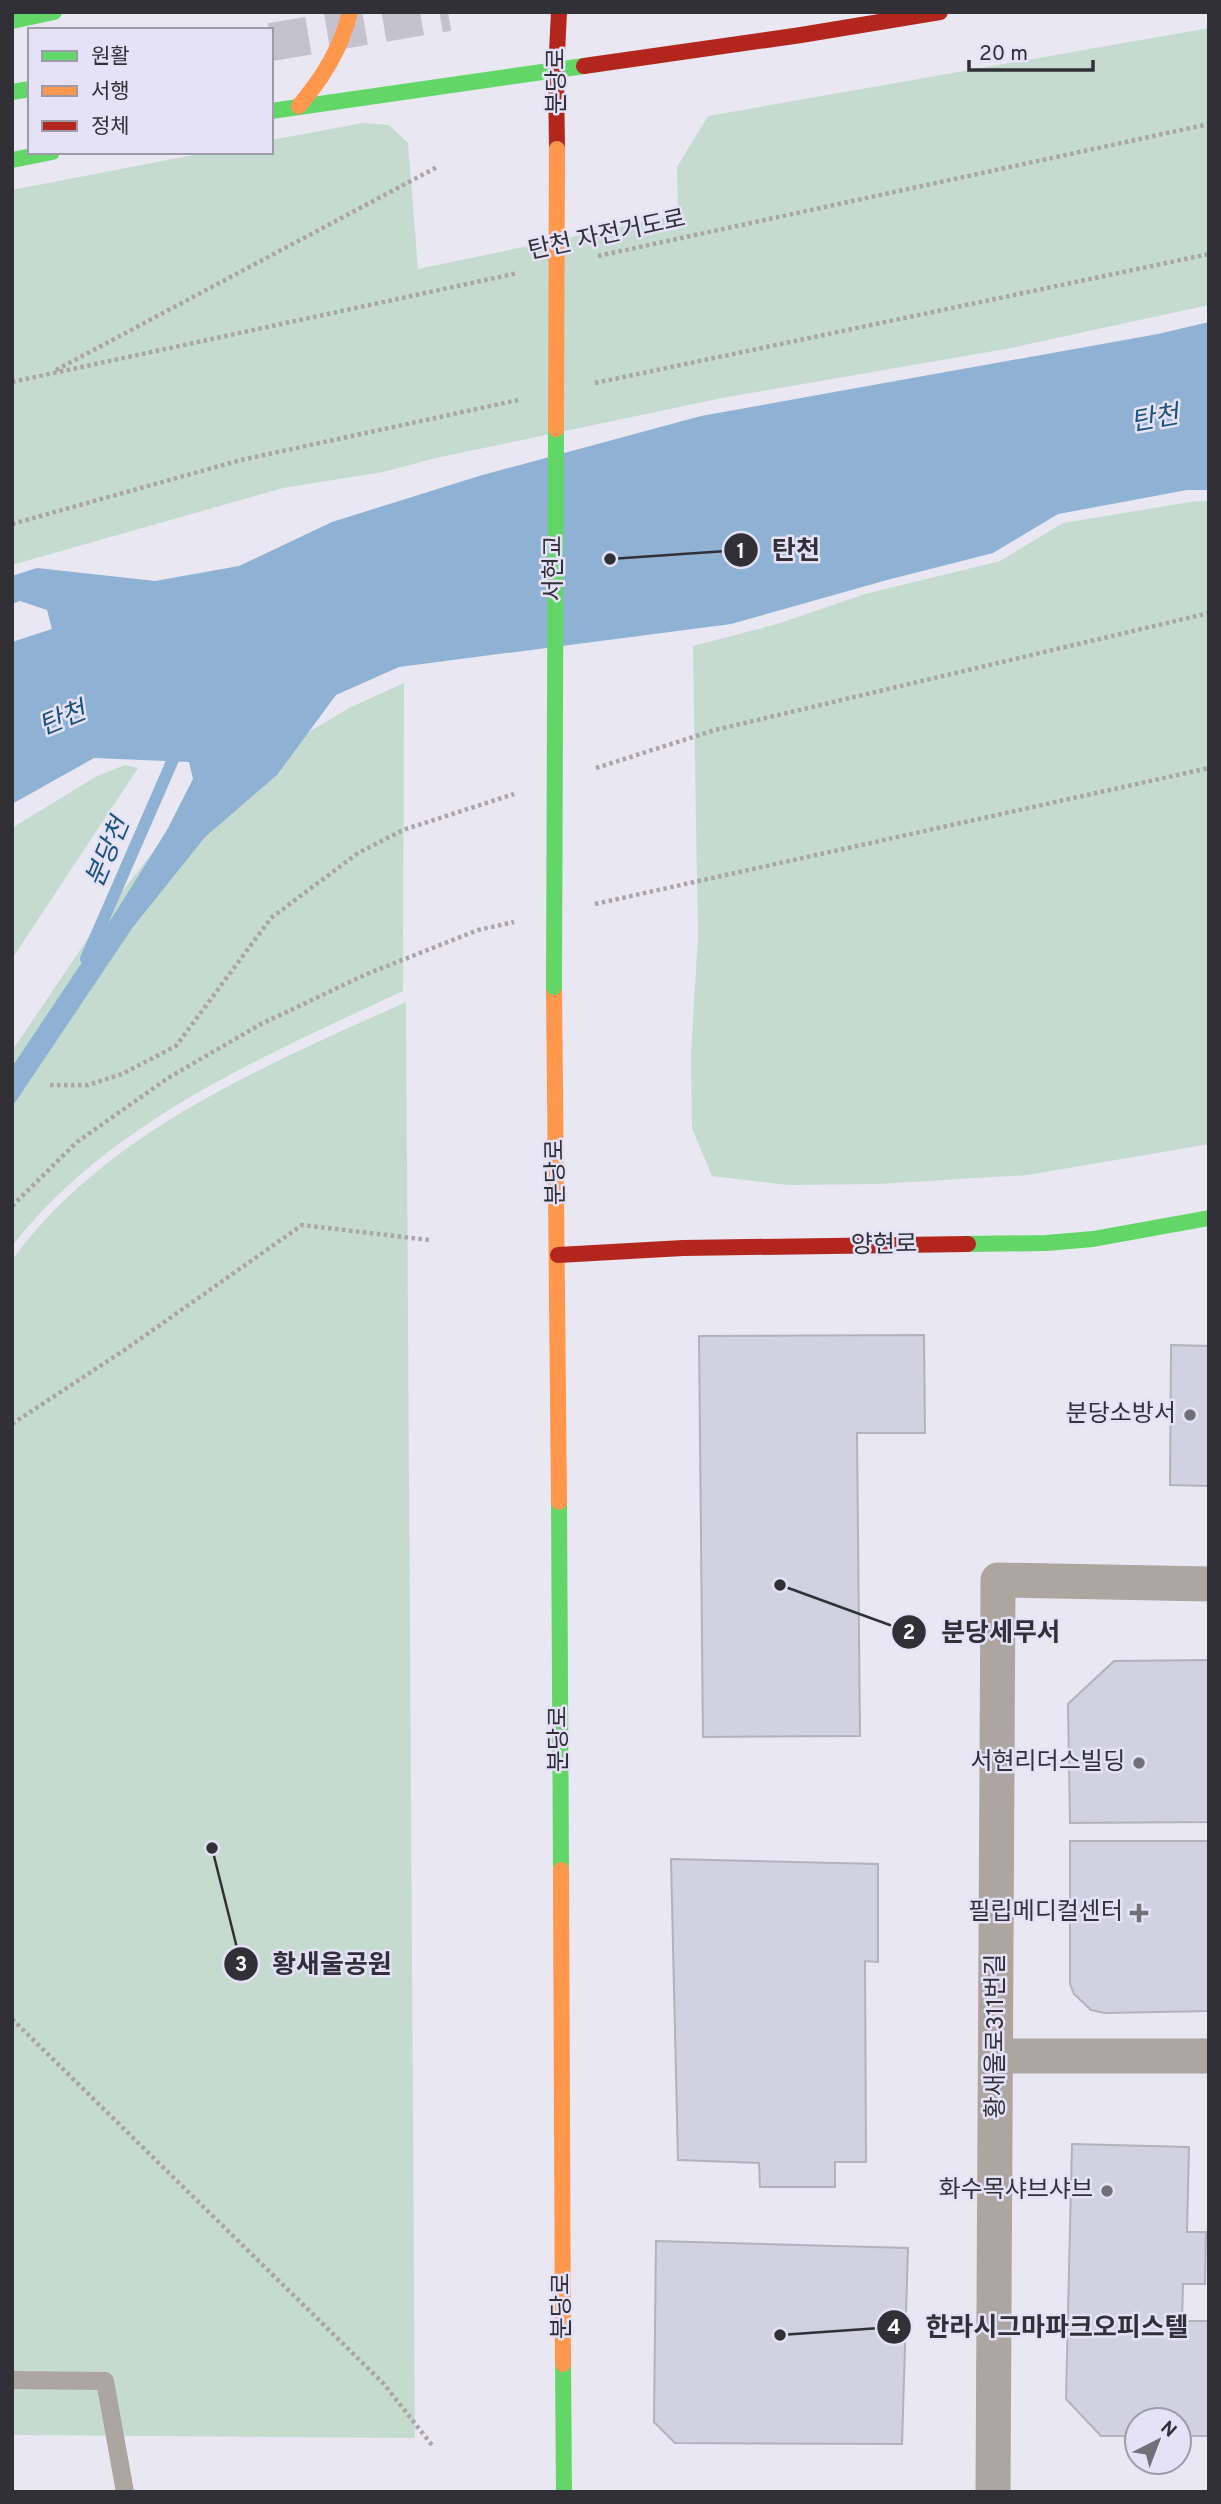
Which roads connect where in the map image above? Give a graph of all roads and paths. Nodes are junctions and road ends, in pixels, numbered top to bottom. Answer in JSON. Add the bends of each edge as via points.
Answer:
{"nodes":[{"id":1,"x":54,"y":12,"type":"edge"},
{"id":2,"x":350,"y":12,"type":"edge"},
{"id":3,"x":559,"y":12,"type":"edge"},
{"id":4,"x":940,"y":12,"type":"edge"},
{"id":5,"x":12,"y":21,"type":"edge"},
{"id":6,"x":777,"y":24,"type":"dead end"},
{"id":7,"x":801,"y":35,"type":"junction"},
{"id":8,"x":556,"y":72,"type":"junction"},
{"id":9,"x":299,"y":106,"type":"junction"},
{"id":10,"x":273,"y":111,"type":"edge"},
{"id":11,"x":1209,"y":124,"type":"edge"},
{"id":12,"x":557,"y":149,"type":"joint"},
{"id":13,"x":42,"y":154,"type":"edge"},
{"id":14,"x":12,"y":160,"type":"edge"},
{"id":15,"x":439,"y":166,"type":"dead end"},
{"id":16,"x":1209,"y":254,"type":"edge"},
{"id":17,"x":594,"y":257,"type":"dead end"},
{"id":18,"x":526,"y":271,"type":"dead end"},
{"id":19,"x":49,"y":374,"type":"junction"},
{"id":20,"x":12,"y":382,"type":"edge"},
{"id":21,"x":586,"y":385,"type":"dead end"},
{"id":22,"x":519,"y":400,"type":"dead end"},
{"id":23,"x":12,"y":524,"type":"edge"},
{"id":24,"x":1209,"y":613,"type":"edge"},
{"id":25,"x":585,"y":772,"type":"dead end"},
{"id":26,"x":520,"y":792,"type":"dead end"},
{"id":27,"x":554,"y":987,"type":"joint"},
{"id":28,"x":50,"y":1085,"type":"dead end"},
{"id":29,"x":1209,"y":1218,"type":"edge"},
{"id":30,"x":429,"y":1240,"type":"dead end"},
{"id":31,"x":558,"y":1255,"type":"junction"},
{"id":32,"x":12,"y":1424,"type":"edge"},
{"id":33,"x":1209,"y":1584,"type":"edge"},
{"id":34,"x":12,"y":2019,"type":"edge"},
{"id":35,"x":997,"y":2056,"type":"junction"},
{"id":36,"x":1209,"y":2056,"type":"edge"},
{"id":37,"x":12,"y":2381,"type":"edge"},
{"id":38,"x":432,"y":2445,"type":"dead end"},
{"id":39,"x":125,"y":2492,"type":"edge"},
{"id":40,"x":564,"y":2492,"type":"edge"},
{"id":41,"x":993,"y":2492,"type":"edge"}],
"edges":[{"from":1,"to":5,"type":"main road"},
{"from":2,"to":9,"type":"main road","via":[[338,54]]},
{"from":3,"to":8,"type":"main road","name":"분당로"},
{"from":4,"to":7,"type":"main road"},
{"from":6,"to":7,"type":"main road"},
{"from":7,"to":8,"type":"main road"},
{"from":8,"to":9,"type":"main road"},
{"from":8,"to":12,"type":"main road","name":"분당로"},
{"from":9,"to":10,"type":"main road"},
{"from":11,"to":17,"type":"path","name":"탄천 자전거도로"},
{"from":12,"to":27,"type":"main road","name":"서현교","bridge":true},
{"from":13,"to":14,"type":"main road"},
{"from":15,"to":19,"type":"path"},
{"from":16,"to":21,"type":"path"},
{"from":18,"to":19,"type":"path","name":"탄천 자전거도로"},
{"from":19,"to":20,"type":"path","name":"탄천 자전거도로"},
{"from":22,"to":23,"type":"path","via":[[241,460]]},
{"from":24,"to":25,"type":"path","via":[[715,730]]},
{"from":26,"to":28,"type":"path","via":[[403,830],[358,853],[271,918],[176,1046],[88,1086]]},
{"from":27,"to":31,"type":"main road","name":"분당로"},
{"from":29,"to":31,"type":"main road","name":"양현로","via":[[1046,1243],[684,1248]]},
{"from":30,"to":32,"type":"path","via":[[302,1225]]},
{"from":31,"to":40,"type":"main road","name":"분당로"},
{"from":33,"to":35,"type":"street","name":"황새울로311번길","via":[[999,1580]]},
{"from":34,"to":38,"type":"path","via":[[384,2384]]},
{"from":35,"to":36,"type":"street"},
{"from":35,"to":41,"type":"street","name":"황새울로311번길"},
{"from":37,"to":39,"type":"lane","via":[[105,2381]]}]}
